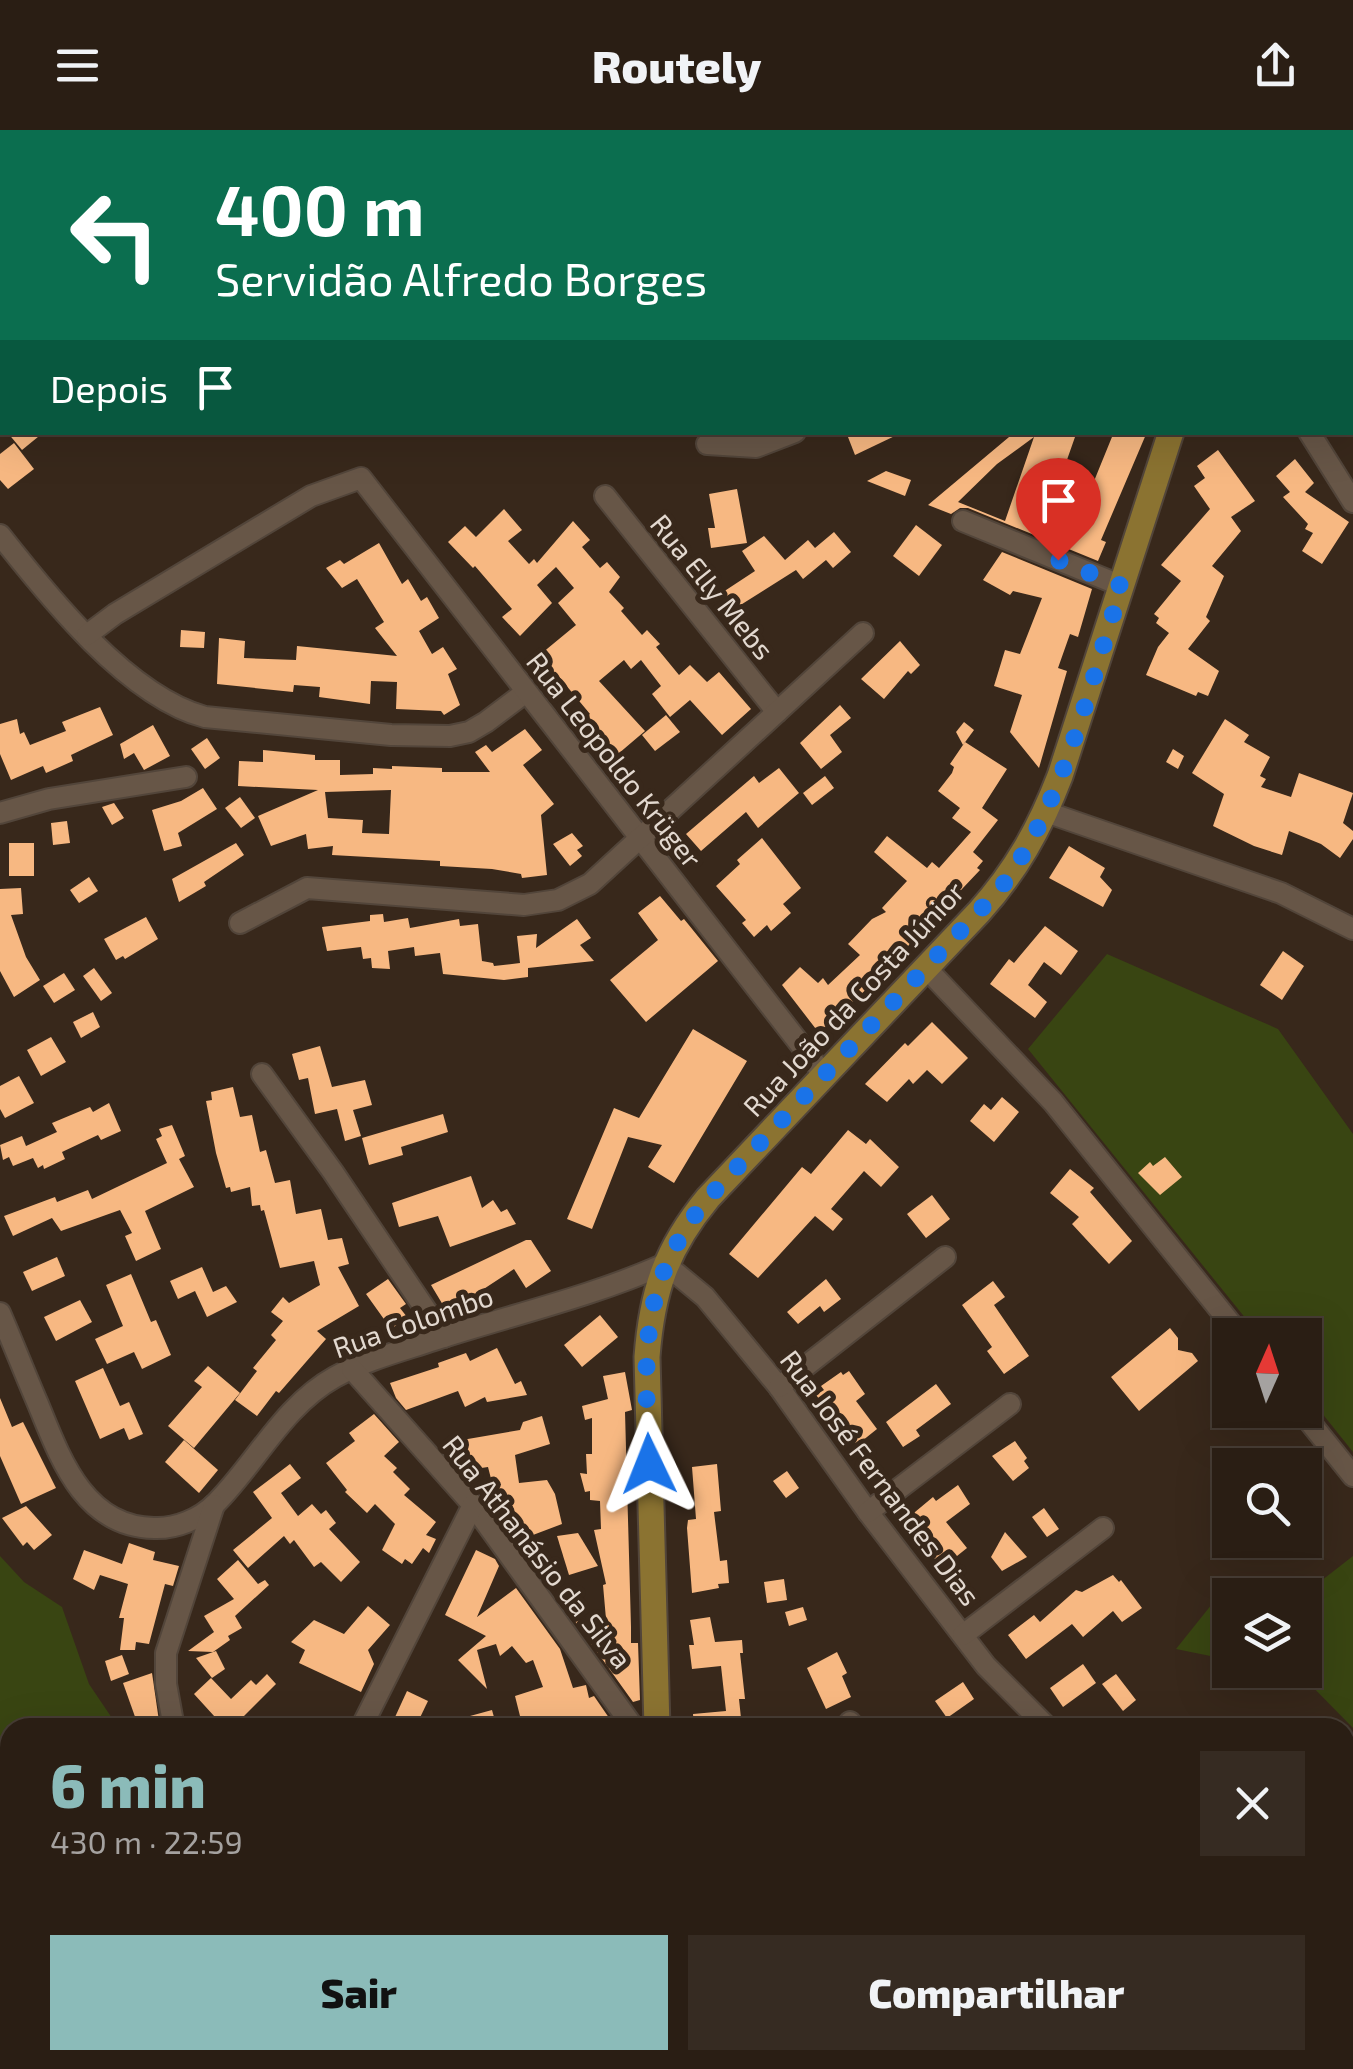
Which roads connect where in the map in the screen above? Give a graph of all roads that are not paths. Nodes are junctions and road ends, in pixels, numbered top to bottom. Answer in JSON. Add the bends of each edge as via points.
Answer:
{"nodes":[{"id":1,"x":788,"y":435,"type":"edge"},
{"id":2,"x":1170,"y":435,"type":"edge"},
{"id":3,"x":1311,"y":435,"type":"edge"},
{"id":4,"x":707,"y":444,"type":"dead end"},
{"id":5,"x":604,"y":496,"type":"dead end"},
{"id":6,"x":1353,"y":502,"type":"edge"},
{"id":7,"x":963,"y":521,"type":"dead end"},
{"id":8,"x":0,"y":536,"type":"edge"},
{"id":9,"x":1122,"y":586,"type":"junction"},
{"id":10,"x":863,"y":632,"type":"dead end"},
{"id":11,"x":87,"y":635,"type":"junction"},
{"id":12,"x":526,"y":692,"type":"junction"},
{"id":13,"x":777,"y":712,"type":"junction"},
{"id":14,"x":186,"y":777,"type":"dead end"},
{"id":15,"x":1046,"y":812,"type":"junction"},
{"id":16,"x":0,"y":813,"type":"edge"},
{"id":17,"x":640,"y":838,"type":"junction"},
{"id":18,"x":240,"y":923,"type":"dead end"},
{"id":19,"x":1353,"y":929,"type":"edge"},
{"id":20,"x":926,"y":968,"type":"junction"},
{"id":21,"x":262,"y":1074,"type":"dead end"},
{"id":22,"x":824,"y":1076,"type":"junction"},
{"id":23,"x":945,"y":1258,"type":"dead end"},
{"id":24,"x":665,"y":1264,"type":"junction"},
{"id":25,"x":0,"y":1313,"type":"edge"},
{"id":26,"x":1226,"y":1318,"type":"edge"},
{"id":27,"x":444,"y":1337,"type":"junction"},
{"id":28,"x":352,"y":1369,"type":"junction"},
{"id":29,"x":779,"y":1387,"type":"junction"},
{"id":30,"x":1010,"y":1404,"type":"dead end"},
{"id":31,"x":1314,"y":1428,"type":"edge"},
{"id":32,"x":1353,"y":1476,"type":"edge"},
{"id":33,"x":214,"y":1505,"type":"junction"},
{"id":34,"x":473,"y":1505,"type":"junction"},
{"id":35,"x":868,"y":1512,"type":"junction"},
{"id":36,"x":1103,"y":1528,"type":"dead end"},
{"id":37,"x":963,"y":1635,"type":"junction"},
{"id":38,"x":172,"y":1718,"type":"edge"},
{"id":39,"x":366,"y":1718,"type":"edge"},
{"id":40,"x":627,"y":1718,"type":"edge"},
{"id":41,"x":657,"y":1718,"type":"edge"},
{"id":42,"x":1038,"y":1718,"type":"edge"}],
"edges":[{"from":1,"to":4,"type":"street","via":[[756,447]]},
{"from":2,"to":9,"type":"main road","name":"Rua João da Costa Júnior"},
{"from":3,"to":6,"type":"street"},
{"from":5,"to":13,"type":"street","name":"Rua Elly Mebs"},
{"from":7,"to":9,"type":"street"},
{"from":8,"to":11,"type":"street"},
{"from":9,"to":15,"type":"main road","name":"Rua João da Costa Júnior"},
{"from":10,"to":13,"type":"street"},
{"from":11,"to":12,"type":"street","via":[[168,703],[205,717],[450,736],[469,732]]},
{"from":11,"to":12,"type":"street","name":"Rua Leopoldo Krüger","via":[[311,496],[361,478]]},
{"from":12,"to":17,"type":"street","name":"Rua Leopoldo Krüger"},
{"from":13,"to":17,"type":"street"},
{"from":14,"to":16,"type":"street"},
{"from":15,"to":19,"type":"street","via":[[1281,893]]},
{"from":15,"to":20,"type":"main road","name":"Rua João da Costa Júnior","via":[[1000,889]]},
{"from":17,"to":18,"type":"street","via":[[590,884],[558,900],[524,905],[307,888]]},
{"from":17,"to":22,"type":"street","name":"Rua Leopoldo Krüger"},
{"from":20,"to":22,"type":"main road","name":"Rua João da Costa Júnior"},
{"from":20,"to":26,"type":"street","via":[[1053,1102]]},
{"from":21,"to":27,"type":"street"},
{"from":22,"to":24,"type":"main road","name":"Rua João da Costa Júnior","via":[[708,1198]]},
{"from":23,"to":29,"type":"street"},
{"from":24,"to":27,"type":"street","name":"Rua Colombo"},
{"from":24,"to":29,"type":"street","name":"Rua José Fernandes Dias","via":[[705,1297]]},
{"from":24,"to":41,"type":"main road","name":"Rua João da Costa Júnior","via":[[647,1358]]},
{"from":25,"to":33,"type":"street","name":"Rua Colombo","via":[[60,1457],[95,1506],[128,1524],[154,1528],[189,1522]]},
{"from":27,"to":28,"type":"street","name":"Rua Colombo"},
{"from":28,"to":33,"type":"street","name":"Rua Colombo","via":[[304,1400]]},
{"from":28,"to":34,"type":"street","name":"Rua Athanásio da Silva"},
{"from":29,"to":35,"type":"street","name":"Rua José Fernandes Dias"},
{"from":30,"to":35,"type":"street"},
{"from":31,"to":32,"type":"street"},
{"from":33,"to":38,"type":"street","via":[[166,1653]]},
{"from":34,"to":39,"type":"street"},
{"from":34,"to":40,"type":"street","name":"Rua Athanásio da Silva"},
{"from":35,"to":37,"type":"street","name":"Rua José Fernandes Dias"},
{"from":36,"to":37,"type":"street"},
{"from":37,"to":42,"type":"street","name":"Rua José Fernandes Dias"}]}
